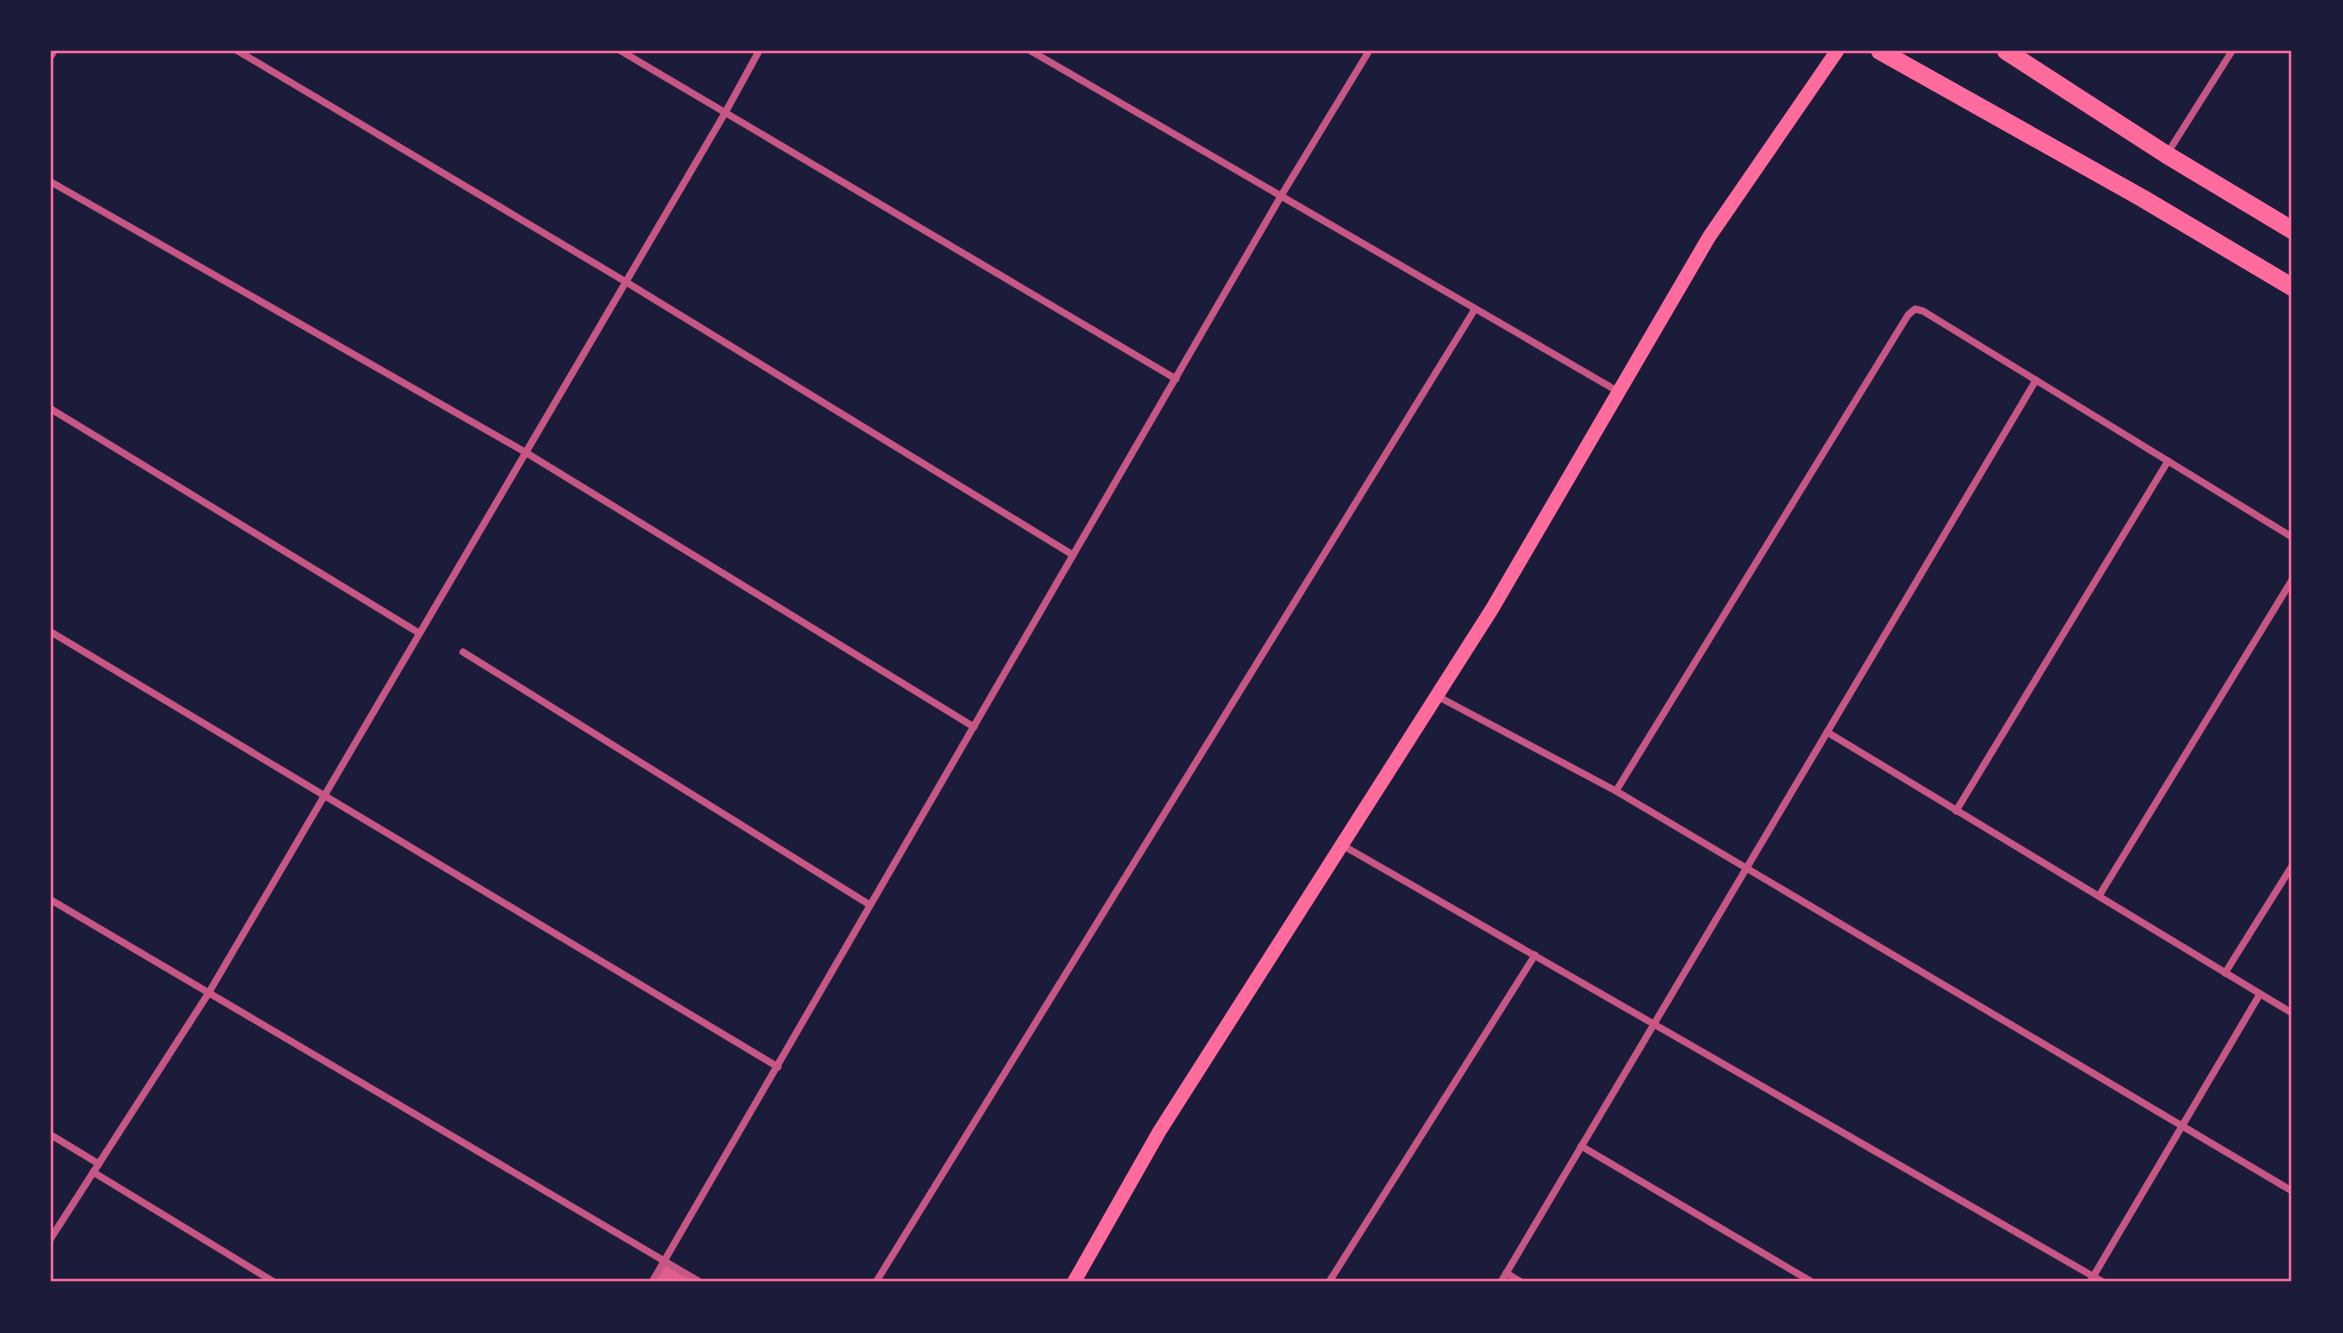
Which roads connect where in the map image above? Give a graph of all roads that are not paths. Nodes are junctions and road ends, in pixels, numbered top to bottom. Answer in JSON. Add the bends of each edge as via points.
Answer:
{"nodes":[{"id":1,"x":54,"y":51,"type":"edge"},
{"id":2,"x":237,"y":51,"type":"edge"},
{"id":3,"x":621,"y":51,"type":"edge"},
{"id":4,"x":759,"y":51,"type":"edge"},
{"id":5,"x":1031,"y":51,"type":"edge"},
{"id":6,"x":1370,"y":51,"type":"edge"},
{"id":7,"x":1837,"y":51,"type":"edge"},
{"id":8,"x":1880,"y":51,"type":"edge"},
{"id":9,"x":2006,"y":51,"type":"edge"},
{"id":10,"x":2232,"y":51,"type":"edge"},
{"id":11,"x":51,"y":56,"type":"edge"},
{"id":12,"x":725,"y":113,"type":"junction"},
{"id":13,"x":2166,"y":155,"type":"junction"},
{"id":14,"x":51,"y":182,"type":"edge"},
{"id":15,"x":1281,"y":196,"type":"junction"},
{"id":16,"x":2292,"y":230,"type":"edge"},
{"id":17,"x":626,"y":282,"type":"junction"},
{"id":18,"x":2292,"y":287,"type":"edge"},
{"id":19,"x":1475,"y":309,"type":"junction"},
{"id":20,"x":1176,"y":379,"type":"junction"},
{"id":21,"x":2036,"y":380,"type":"junction"},
{"id":22,"x":1619,"y":392,"type":"junction"},
{"id":23,"x":51,"y":409,"type":"edge"},
{"id":24,"x":525,"y":452,"type":"junction"},
{"id":25,"x":2168,"y":461,"type":"junction"},
{"id":26,"x":2292,"y":537,"type":"edge"},
{"id":27,"x":1073,"y":555,"type":"junction"},
{"id":28,"x":2292,"y":580,"type":"edge"},
{"id":29,"x":51,"y":632,"type":"edge"},
{"id":30,"x":419,"y":634,"type":"junction"},
{"id":31,"x":463,"y":652,"type":"dead end"},
{"id":32,"x":1436,"y":696,"type":"junction"},
{"id":33,"x":974,"y":727,"type":"junction"},
{"id":34,"x":1827,"y":732,"type":"junction"},
{"id":35,"x":1616,"y":791,"type":"junction"},
{"id":36,"x":324,"y":795,"type":"junction"},
{"id":37,"x":1956,"y":811,"type":"junction"},
{"id":38,"x":1342,"y":844,"type":"junction"},
{"id":39,"x":2292,"y":866,"type":"edge"},
{"id":40,"x":1746,"y":867,"type":"junction"},
{"id":41,"x":2099,"y":896,"type":"junction"},
{"id":42,"x":51,"y":900,"type":"edge"},
{"id":43,"x":870,"y":905,"type":"junction"},
{"id":44,"x":1535,"y":955,"type":"junction"},
{"id":45,"x":2225,"y":973,"type":"junction"},
{"id":46,"x":208,"y":994,"type":"junction"},
{"id":47,"x":2260,"y":994,"type":"junction"},
{"id":48,"x":2292,"y":1013,"type":"edge"},
{"id":49,"x":1654,"y":1023,"type":"junction"},
{"id":50,"x":778,"y":1066,"type":"junction"},
{"id":51,"x":2182,"y":1126,"type":"junction"},
{"id":52,"x":51,"y":1135,"type":"edge"},
{"id":53,"x":1581,"y":1146,"type":"junction"},
{"id":54,"x":99,"y":1164,"type":"junction"},
{"id":55,"x":93,"y":1172,"type":"junction"},
{"id":56,"x":2292,"y":1191,"type":"edge"},
{"id":57,"x":51,"y":1238,"type":"edge"},
{"id":58,"x":664,"y":1261,"type":"junction"},
{"id":59,"x":1506,"y":1273,"type":"junction"},
{"id":60,"x":2091,"y":1279,"type":"edge"},
{"id":61,"x":274,"y":1282,"type":"edge"},
{"id":62,"x":652,"y":1282,"type":"edge"},
{"id":63,"x":700,"y":1282,"type":"edge"},
{"id":64,"x":876,"y":1282,"type":"edge"},
{"id":65,"x":1074,"y":1282,"type":"edge"},
{"id":66,"x":1329,"y":1282,"type":"edge"},
{"id":67,"x":1501,"y":1282,"type":"edge"},
{"id":68,"x":1521,"y":1282,"type":"edge"},
{"id":69,"x":1812,"y":1282,"type":"edge"},
{"id":70,"x":2103,"y":1282,"type":"edge"}],
"edges":[{"from":1,"to":11,"type":"street"},
{"from":2,"to":17,"type":"street"},
{"from":3,"to":12,"type":"street"},
{"from":4,"to":12,"type":"street"},
{"from":5,"to":15,"type":"street"},
{"from":6,"to":15,"type":"street"},
{"from":7,"to":22,"type":"main road","via":[[1709,237]]},
{"from":8,"to":18,"type":"main road"},
{"from":9,"to":13,"type":"main road"},
{"from":10,"to":13,"type":"street"},
{"from":12,"to":17,"type":"street"},
{"from":12,"to":20,"type":"street"},
{"from":13,"to":16,"type":"main road"},
{"from":14,"to":24,"type":"street"},
{"from":15,"to":19,"type":"street"},
{"from":15,"to":20,"type":"street"},
{"from":17,"to":24,"type":"street"},
{"from":17,"to":27,"type":"street"},
{"from":19,"to":22,"type":"street"},
{"from":19,"to":64,"type":"street"},
{"from":20,"to":27,"type":"street"},
{"from":21,"to":25,"type":"street"},
{"from":21,"to":34,"type":"street"},
{"from":21,"to":35,"type":"street","via":[[1923,311],[1915,309],[1908,315]]},
{"from":22,"to":32,"type":"main road"},
{"from":23,"to":30,"type":"street"},
{"from":24,"to":30,"type":"street"},
{"from":24,"to":33,"type":"street"},
{"from":25,"to":26,"type":"street"},
{"from":25,"to":37,"type":"street"},
{"from":27,"to":33,"type":"street"},
{"from":28,"to":41,"type":"street"},
{"from":29,"to":36,"type":"street"},
{"from":30,"to":36,"type":"street"},
{"from":31,"to":43,"type":"street"},
{"from":32,"to":35,"type":"street"},
{"from":32,"to":38,"type":"main road"},
{"from":33,"to":43,"type":"street"},
{"from":34,"to":37,"type":"street"},
{"from":34,"to":40,"type":"street"},
{"from":35,"to":40,"type":"street"},
{"from":36,"to":46,"type":"street"},
{"from":36,"to":50,"type":"street"},
{"from":37,"to":41,"type":"street"},
{"from":38,"to":44,"type":"street"},
{"from":38,"to":65,"type":"main road","via":[[1159,1132]]},
{"from":39,"to":45,"type":"street"},
{"from":40,"to":49,"type":"street"},
{"from":40,"to":51,"type":"street"},
{"from":41,"to":45,"type":"street"},
{"from":42,"to":46,"type":"street"},
{"from":43,"to":50,"type":"street"},
{"from":44,"to":49,"type":"street"},
{"from":44,"to":66,"type":"street"},
{"from":45,"to":47,"type":"street"},
{"from":46,"to":54,"type":"street"},
{"from":46,"to":58,"type":"street"},
{"from":47,"to":48,"type":"street"},
{"from":47,"to":51,"type":"street"},
{"from":49,"to":53,"type":"street"},
{"from":49,"to":60,"type":"street"},
{"from":50,"to":58,"type":"street"},
{"from":51,"to":56,"type":"street"},
{"from":51,"to":60,"type":"street"},
{"from":52,"to":54,"type":"street"},
{"from":53,"to":59,"type":"street"},
{"from":53,"to":69,"type":"street"},
{"from":54,"to":55,"type":"street"},
{"from":55,"to":57,"type":"street"},
{"from":55,"to":61,"type":"street"},
{"from":58,"to":62,"type":"street"},
{"from":58,"to":63,"type":"street"},
{"from":59,"to":67,"type":"street"},
{"from":59,"to":68,"type":"street"},
{"from":60,"to":70,"type":"street"}]}
